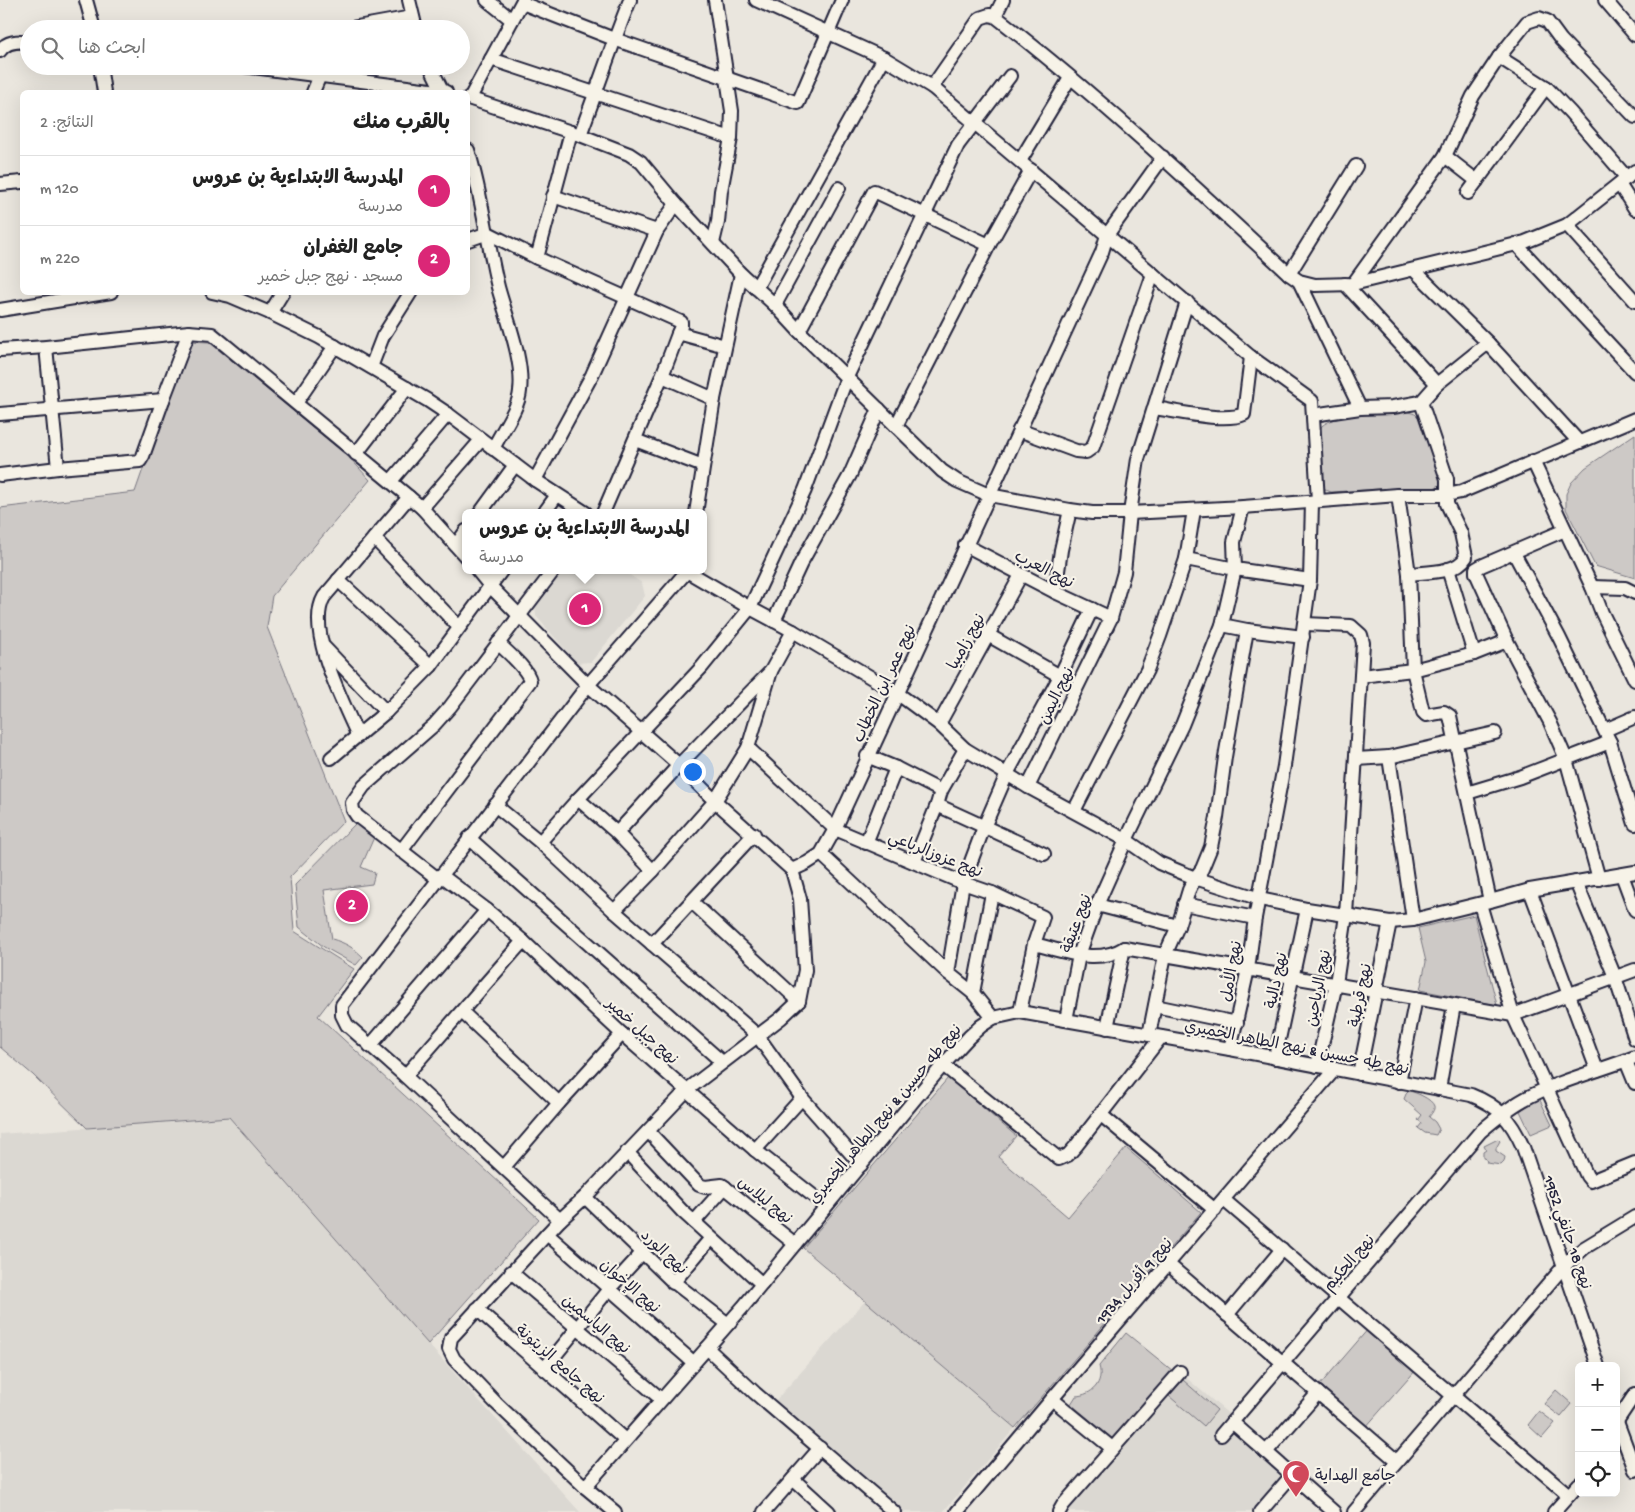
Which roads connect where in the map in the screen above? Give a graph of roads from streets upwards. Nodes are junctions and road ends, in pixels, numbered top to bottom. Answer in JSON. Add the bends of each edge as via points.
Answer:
{"nodes":[{"id":1,"x":86,"y":0,"type":"edge"},
{"id":2,"x":409,"y":0,"type":"edge"},
{"id":3,"x":486,"y":0,"type":"edge"},
{"id":4,"x":630,"y":0,"type":"edge"},
{"id":5,"x":715,"y":0,"type":"edge"},
{"id":6,"x":756,"y":0,"type":"edge"},
{"id":7,"x":842,"y":0,"type":"edge"},
{"id":8,"x":1003,"y":0,"type":"edge"},
{"id":9,"x":1604,"y":0,"type":"edge"},
{"id":10,"x":522,"y":1,"type":"edge"},
{"id":11,"x":995,"y":16,"type":"junction"},
{"id":12,"x":92,"y":20,"type":"edge"},
{"id":13,"x":413,"y":20,"type":"edge"},
{"id":14,"x":512,"y":20,"type":"junction"},
{"id":15,"x":828,"y":33,"type":"junction"},
{"id":16,"x":1635,"y":35,"type":"edge"},
{"id":17,"x":614,"y":39,"type":"junction"},
{"id":18,"x":20,"y":41,"type":"edge"},
{"id":19,"x":0,"y":51,"type":"edge"},
{"id":20,"x":1499,"y":57,"type":"junction"},
{"id":21,"x":884,"y":58,"type":"junction"},
{"id":22,"x":491,"y":59,"type":"junction"},
{"id":23,"x":101,"y":75,"type":"edge"},
{"id":24,"x":320,"y":75,"type":"edge"},
{"id":25,"x":345,"y":75,"type":"edge"},
{"id":26,"x":435,"y":75,"type":"edge"},
{"id":27,"x":1010,"y":76,"type":"dead end"},
{"id":28,"x":727,"y":78,"type":"junction"},
{"id":29,"x":1070,"y":78,"type":"junction"},
{"id":30,"x":932,"y":87,"type":"junction"},
{"id":31,"x":1546,"y":87,"type":"junction"},
{"id":32,"x":104,"y":90,"type":"edge"},
{"id":33,"x":314,"y":90,"type":"edge"},
{"id":34,"x":432,"y":90,"type":"edge"},
{"id":35,"x":443,"y":90,"type":"edge"},
{"id":36,"x":596,"y":94,"type":"junction"},
{"id":37,"x":470,"y":96,"type":"edge"},
{"id":38,"x":470,"y":98,"type":"edge"},
{"id":39,"x":1635,"y":117,"type":"edge"},
{"id":40,"x":975,"y":123,"type":"junction"},
{"id":41,"x":575,"y":133,"type":"junction"},
{"id":42,"x":731,"y":138,"type":"junction"},
{"id":43,"x":1445,"y":156,"type":"junction"},
{"id":44,"x":1163,"y":157,"type":"junction"},
{"id":45,"x":470,"y":158,"type":"edge"},
{"id":46,"x":1020,"y":160,"type":"junction"},
{"id":47,"x":1356,"y":166,"type":"dead end"},
{"id":48,"x":1031,"y":170,"type":"junction"},
{"id":49,"x":1627,"y":178,"type":"edge"},
{"id":50,"x":1477,"y":181,"type":"junction"},
{"id":51,"x":20,"y":182,"type":"edge"},
{"id":52,"x":0,"y":184,"type":"edge"},
{"id":53,"x":840,"y":188,"type":"dead end"},
{"id":54,"x":1468,"y":193,"type":"dead end"},
{"id":55,"x":553,"y":196,"type":"junction"},
{"id":56,"x":676,"y":204,"type":"junction"},
{"id":57,"x":1635,"y":209,"type":"edge"},
{"id":58,"x":924,"y":215,"type":"junction"},
{"id":59,"x":1567,"y":225,"type":"junction"},
{"id":60,"x":657,"y":230,"type":"junction"},
{"id":61,"x":488,"y":233,"type":"junction"},
{"id":62,"x":1107,"y":234,"type":"junction"},
{"id":63,"x":470,"y":239,"type":"edge"},
{"id":64,"x":712,"y":244,"type":"junction"},
{"id":65,"x":1516,"y":244,"type":"junction"},
{"id":66,"x":989,"y":245,"type":"junction"},
{"id":67,"x":538,"y":258,"type":"junction"},
{"id":68,"x":1414,"y":270,"type":"junction"},
{"id":69,"x":741,"y":274,"type":"junction"},
{"id":70,"x":1153,"y":274,"type":"junction"},
{"id":71,"x":1294,"y":277,"type":"junction"},
{"id":72,"x":1349,"y":284,"type":"junction"},
{"id":73,"x":756,"y":288,"type":"junction"},
{"id":74,"x":82,"y":295,"type":"edge"},
{"id":75,"x":232,"y":295,"type":"edge"},
{"id":76,"x":280,"y":295,"type":"edge"},
{"id":77,"x":409,"y":295,"type":"edge"},
{"id":78,"x":44,"y":298,"type":"edge"},
{"id":79,"x":626,"y":299,"type":"junction"},
{"id":80,"x":1635,"y":301,"type":"edge"},
{"id":81,"x":1187,"y":302,"type":"junction"},
{"id":82,"x":775,"y":305,"type":"junction"},
{"id":83,"x":0,"y":310,"type":"edge"},
{"id":84,"x":270,"y":313,"type":"junction"},
{"id":85,"x":799,"y":331,"type":"junction"},
{"id":86,"x":189,"y":332,"type":"junction"},
{"id":87,"x":678,"y":332,"type":"junction"},
{"id":88,"x":1488,"y":343,"type":"junction"},
{"id":89,"x":335,"y":346,"type":"junction"},
{"id":90,"x":725,"y":346,"type":"junction"},
{"id":91,"x":46,"y":347,"type":"junction"},
{"id":92,"x":0,"y":350,"type":"edge"},
{"id":93,"x":1252,"y":356,"type":"junction"},
{"id":94,"x":371,"y":367,"type":"junction"},
{"id":95,"x":1635,"y":372,"type":"edge"},
{"id":96,"x":662,"y":376,"type":"junction"},
{"id":97,"x":847,"y":377,"type":"junction"},
{"id":98,"x":1437,"y":384,"type":"junction"},
{"id":99,"x":407,"y":388,"type":"junction"},
{"id":100,"x":714,"y":399,"type":"junction"},
{"id":101,"x":163,"y":400,"type":"junction"},
{"id":102,"x":1421,"y":402,"type":"junction"},
{"id":103,"x":296,"y":403,"type":"junction"},
{"id":104,"x":1154,"y":408,"type":"junction"},
{"id":105,"x":1360,"y":408,"type":"junction"},
{"id":106,"x":52,"y":409,"type":"junction"},
{"id":107,"x":879,"y":409,"type":"junction"},
{"id":108,"x":0,"y":414,"type":"edge"},
{"id":109,"x":448,"y":414,"type":"junction"},
{"id":110,"x":1313,"y":414,"type":"junction"},
{"id":111,"x":1635,"y":419,"type":"edge"},
{"id":112,"x":896,"y":426,"type":"junction"},
{"id":113,"x":1020,"y":430,"type":"junction"},
{"id":114,"x":481,"y":440,"type":"junction"},
{"id":115,"x":635,"y":440,"type":"junction"},
{"id":116,"x":1579,"y":442,"type":"junction"},
{"id":117,"x":493,"y":448,"type":"junction"},
{"id":118,"x":356,"y":454,"type":"junction"},
{"id":119,"x":1533,"y":462,"type":"junction"},
{"id":120,"x":515,"y":465,"type":"junction"},
{"id":121,"x":703,"y":466,"type":"junction"},
{"id":122,"x":58,"y":468,"type":"junction"},
{"id":123,"x":0,"y":475,"type":"edge"},
{"id":124,"x":535,"y":480,"type":"junction"},
{"id":125,"x":391,"y":481,"type":"junction"},
{"id":126,"x":557,"y":495,"type":"junction"},
{"id":127,"x":990,"y":495,"type":"junction"},
{"id":128,"x":1398,"y":495,"type":"junction"},
{"id":129,"x":1447,"y":495,"type":"junction"},
{"id":130,"x":409,"y":497,"type":"junction"},
{"id":131,"x":1315,"y":501,"type":"junction"},
{"id":132,"x":422,"y":508,"type":"junction"},
{"id":133,"x":1243,"y":508,"type":"junction"},
{"id":134,"x":483,"y":509,"type":"edge"},
{"id":135,"x":547,"y":509,"type":"edge"},
{"id":136,"x":580,"y":509,"type":"edge"},
{"id":137,"x":605,"y":509,"type":"edge"},
{"id":138,"x":697,"y":509,"type":"edge"},
{"id":139,"x":1070,"y":510,"type":"junction"},
{"id":140,"x":1194,"y":510,"type":"junction"},
{"id":141,"x":1130,"y":513,"type":"junction"},
{"id":142,"x":1565,"y":530,"type":"junction"},
{"id":143,"x":462,"y":537,"type":"edge"},
{"id":144,"x":374,"y":538,"type":"junction"},
{"id":145,"x":456,"y":545,"type":"junction"},
{"id":146,"x":965,"y":545,"type":"junction"},
{"id":147,"x":462,"y":552,"type":"edge"},
{"id":148,"x":1514,"y":552,"type":"junction"},
{"id":149,"x":1186,"y":559,"type":"junction"},
{"id":150,"x":1462,"y":563,"type":"junction"},
{"id":151,"x":1235,"y":569,"type":"junction"},
{"id":152,"x":1448,"y":569,"type":"junction"},
{"id":153,"x":1476,"y":569,"type":"junction"},
{"id":154,"x":481,"y":574,"type":"edge"},
{"id":155,"x":499,"y":574,"type":"edge"},
{"id":156,"x":551,"y":574,"type":"edge"},
{"id":157,"x":684,"y":574,"type":"edge"},
{"id":158,"x":692,"y":574,"type":"edge"},
{"id":159,"x":1409,"y":574,"type":"junction"},
{"id":160,"x":1021,"y":575,"type":"junction"},
{"id":161,"x":338,"y":580,"type":"junction"},
{"id":162,"x":1310,"y":580,"type":"junction"},
{"id":163,"x":490,"y":586,"type":"junction"},
{"id":164,"x":1592,"y":586,"type":"junction"},
{"id":165,"x":1056,"y":592,"type":"junction"},
{"id":166,"x":1635,"y":593,"type":"edge"},
{"id":167,"x":750,"y":608,"type":"junction"},
{"id":168,"x":1092,"y":609,"type":"junction"},
{"id":169,"x":520,"y":614,"type":"junction"},
{"id":170,"x":1111,"y":618,"type":"junction"},
{"id":171,"x":774,"y":621,"type":"junction"},
{"id":172,"x":1222,"y":625,"type":"junction"},
{"id":173,"x":459,"y":627,"type":"junction"},
{"id":174,"x":1247,"y":630,"type":"junction"},
{"id":175,"x":1304,"y":630,"type":"junction"},
{"id":176,"x":793,"y":631,"type":"junction"},
{"id":177,"x":988,"y":635,"type":"junction"},
{"id":178,"x":1507,"y":640,"type":"junction"},
{"id":179,"x":321,"y":643,"type":"junction"},
{"id":180,"x":498,"y":643,"type":"junction"},
{"id":181,"x":1474,"y":654,"type":"junction"},
{"id":182,"x":431,"y":666,"type":"junction"},
{"id":183,"x":1413,"y":670,"type":"junction"},
{"id":184,"x":771,"y":671,"type":"junction"},
{"id":185,"x":1060,"y":676,"type":"junction"},
{"id":186,"x":1361,"y":676,"type":"junction"},
{"id":187,"x":1635,"y":680,"type":"edge"},
{"id":188,"x":588,"y":685,"type":"junction"},
{"id":189,"x":897,"y":693,"type":"junction"},
{"id":190,"x":386,"y":712,"type":"junction"},
{"id":191,"x":1635,"y":717,"type":"edge"},
{"id":192,"x":939,"y":724,"type":"junction"},
{"id":193,"x":1605,"y":730,"type":"junction"},
{"id":194,"x":641,"y":731,"type":"junction"},
{"id":195,"x":1495,"y":733,"type":"dead end"},
{"id":196,"x":358,"y":736,"type":"junction"},
{"id":197,"x":1610,"y":742,"type":"junction"},
{"id":198,"x":1456,"y":743,"type":"junction"},
{"id":199,"x":748,"y":748,"type":"junction"},
{"id":200,"x":965,"y":749,"type":"junction"},
{"id":201,"x":867,"y":756,"type":"junction"},
{"id":202,"x":1389,"y":757,"type":"junction"},
{"id":203,"x":331,"y":758,"type":"dead end"},
{"id":204,"x":1356,"y":759,"type":"junction"},
{"id":205,"x":1566,"y":759,"type":"junction"},
{"id":206,"x":679,"y":765,"type":"junction"},
{"id":207,"x":896,"y":768,"type":"junction"},
{"id":208,"x":1007,"y":774,"type":"junction"},
{"id":209,"x":1028,"y":787,"type":"junction"},
{"id":210,"x":940,"y":791,"type":"junction"},
{"id":211,"x":1467,"y":793,"type":"junction"},
{"id":212,"x":578,"y":799,"type":"junction"},
{"id":213,"x":715,"y":801,"type":"junction"},
{"id":214,"x":495,"y":805,"type":"junction"},
{"id":215,"x":937,"y":805,"type":"junction"},
{"id":216,"x":1074,"y":810,"type":"junction"},
{"id":217,"x":1635,"y":824,"type":"edge"},
{"id":218,"x":984,"y":827,"type":"junction"},
{"id":219,"x":835,"y":829,"type":"junction"},
{"id":220,"x":617,"y":833,"type":"junction"},
{"id":221,"x":754,"y":834,"type":"junction"},
{"id":222,"x":470,"y":838,"type":"junction"},
{"id":223,"x":1126,"y":840,"type":"junction"},
{"id":224,"x":540,"y":842,"type":"junction"},
{"id":225,"x":866,"y":843,"type":"junction"},
{"id":226,"x":401,"y":851,"type":"junction"},
{"id":227,"x":821,"y":854,"type":"junction"},
{"id":228,"x":1044,"y":854,"type":"dead end"},
{"id":229,"x":914,"y":862,"type":"junction"},
{"id":230,"x":792,"y":870,"type":"junction"},
{"id":231,"x":653,"y":871,"type":"junction"},
{"id":232,"x":1635,"y":872,"type":"edge"},
{"id":233,"x":1622,"y":875,"type":"junction"},
{"id":234,"x":440,"y":877,"type":"junction"},
{"id":235,"x":1195,"y":878,"type":"junction"},
{"id":236,"x":1598,"y":879,"type":"junction"},
{"id":237,"x":1576,"y":882,"type":"junction"},
{"id":238,"x":963,"y":883,"type":"junction"},
{"id":239,"x":1530,"y":890,"type":"junction"},
{"id":240,"x":992,"y":893,"type":"junction"},
{"id":241,"x":1260,"y":899,"type":"junction"},
{"id":242,"x":692,"y":902,"type":"junction"},
{"id":243,"x":1485,"y":903,"type":"junction"},
{"id":244,"x":1184,"y":904,"type":"junction"},
{"id":245,"x":1097,"y":905,"type":"junction"},
{"id":246,"x":1307,"y":909,"type":"junction"},
{"id":247,"x":487,"y":910,"type":"junction"},
{"id":248,"x":1635,"y":910,"type":"edge"},
{"id":249,"x":614,"y":911,"type":"junction"},
{"id":250,"x":1346,"y":915,"type":"junction"},
{"id":251,"x":1255,"y":918,"type":"junction"},
{"id":252,"x":1413,"y":920,"type":"junction"},
{"id":253,"x":1390,"y":922,"type":"junction"},
{"id":254,"x":1178,"y":926,"type":"junction"},
{"id":255,"x":523,"y":941,"type":"junction"},
{"id":256,"x":652,"y":944,"type":"junction"},
{"id":257,"x":1034,"y":944,"type":"junction"},
{"id":258,"x":1124,"y":948,"type":"junction"},
{"id":259,"x":1079,"y":955,"type":"junction"},
{"id":260,"x":1165,"y":955,"type":"junction"},
{"id":261,"x":1248,"y":969,"type":"junction"},
{"id":262,"x":1635,"y":970,"type":"edge"},
{"id":263,"x":948,"y":973,"type":"junction"},
{"id":264,"x":1292,"y":977,"type":"junction"},
{"id":265,"x":1615,"y":977,"type":"junction"},
{"id":266,"x":1336,"y":984,"type":"junction"},
{"id":267,"x":1377,"y":991,"type":"junction"},
{"id":268,"x":973,"y":993,"type":"junction"},
{"id":269,"x":1569,"y":994,"type":"junction"},
{"id":270,"x":1416,"y":998,"type":"junction"},
{"id":271,"x":800,"y":1001,"type":"junction"},
{"id":272,"x":1454,"y":1004,"type":"junction"},
{"id":273,"x":1155,"y":1006,"type":"junction"},
{"id":274,"x":462,"y":1012,"type":"junction"},
{"id":275,"x":1020,"y":1012,"type":"junction"},
{"id":276,"x":1512,"y":1015,"type":"junction"},
{"id":277,"x":993,"y":1018,"type":"junction"},
{"id":278,"x":1066,"y":1020,"type":"junction"},
{"id":279,"x":1237,"y":1023,"type":"junction"},
{"id":280,"x":1107,"y":1028,"type":"junction"},
{"id":281,"x":622,"y":1034,"type":"junction"},
{"id":282,"x":757,"y":1035,"type":"junction"},
{"id":283,"x":1155,"y":1036,"type":"junction"},
{"id":284,"x":1635,"y":1039,"type":"edge"},
{"id":285,"x":370,"y":1046,"type":"junction"},
{"id":286,"x":1230,"y":1049,"type":"junction"},
{"id":287,"x":1275,"y":1058,"type":"junction"},
{"id":288,"x":1630,"y":1059,"type":"edge"},
{"id":289,"x":722,"y":1062,"type":"junction"},
{"id":290,"x":943,"y":1065,"type":"junction"},
{"id":291,"x":1317,"y":1066,"type":"junction"},
{"id":292,"x":1335,"y":1069,"type":"junction"},
{"id":293,"x":1597,"y":1070,"type":"junction"},
{"id":294,"x":1360,"y":1074,"type":"junction"},
{"id":295,"x":405,"y":1076,"type":"junction"},
{"id":296,"x":1399,"y":1082,"type":"junction"},
{"id":297,"x":1635,"y":1083,"type":"edge"},
{"id":298,"x":1439,"y":1089,"type":"junction"},
{"id":299,"x":687,"y":1090,"type":"junction"},
{"id":300,"x":1547,"y":1090,"type":"junction"},
{"id":301,"x":802,"y":1098,"type":"junction"},
{"id":302,"x":559,"y":1102,"type":"junction"},
{"id":303,"x":1502,"y":1113,"type":"junction"},
{"id":304,"x":1100,"y":1114,"type":"junction"},
{"id":305,"x":648,"y":1131,"type":"junction"},
{"id":306,"x":755,"y":1150,"type":"junction"},
{"id":307,"x":627,"y":1152,"type":"junction"},
{"id":308,"x":1635,"y":1163,"type":"edge"},
{"id":309,"x":860,"y":1165,"type":"junction"},
{"id":310,"x":504,"y":1167,"type":"junction"},
{"id":311,"x":725,"y":1187,"type":"junction"},
{"id":312,"x":585,"y":1197,"type":"junction"},
{"id":313,"x":1224,"y":1200,"type":"junction"},
{"id":314,"x":826,"y":1206,"type":"junction"},
{"id":315,"x":1215,"y":1210,"type":"junction"},
{"id":316,"x":1635,"y":1218,"type":"edge"},
{"id":317,"x":560,"y":1220,"type":"junction"},
{"id":318,"x":694,"y":1222,"type":"junction"},
{"id":319,"x":547,"y":1234,"type":"junction"},
{"id":320,"x":712,"y":1238,"type":"junction"},
{"id":321,"x":795,"y":1244,"type":"junction"},
{"id":322,"x":1282,"y":1249,"type":"junction"},
{"id":323,"x":643,"y":1252,"type":"junction"},
{"id":324,"x":1168,"y":1264,"type":"junction"},
{"id":325,"x":1564,"y":1266,"type":"junction"},
{"id":326,"x":511,"y":1272,"type":"junction"},
{"id":327,"x":674,"y":1283,"type":"junction"},
{"id":328,"x":762,"y":1284,"type":"junction"},
{"id":329,"x":609,"y":1288,"type":"junction"},
{"id":330,"x":1338,"y":1298,"type":"junction"},
{"id":331,"x":477,"y":1309,"type":"junction"},
{"id":332,"x":1227,"y":1315,"type":"junction"},
{"id":333,"x":728,"y":1324,"type":"junction"},
{"id":334,"x":577,"y":1328,"type":"junction"},
{"id":335,"x":707,"y":1348,"type":"junction"},
{"id":336,"x":693,"y":1362,"type":"junction"},
{"id":337,"x":1597,"y":1362,"type":"edge"},
{"id":338,"x":1283,"y":1363,"type":"junction"},
{"id":339,"x":544,"y":1369,"type":"junction"},
{"id":340,"x":1180,"y":1372,"type":"dead end"},
{"id":341,"x":1318,"y":1393,"type":"junction"},
{"id":342,"x":1635,"y":1394,"type":"edge"},
{"id":343,"x":1453,"y":1396,"type":"junction"},
{"id":344,"x":661,"y":1399,"type":"junction"},
{"id":345,"x":1052,"y":1399,"type":"junction"},
{"id":346,"x":1620,"y":1416,"type":"edge"},
{"id":347,"x":1232,"y":1422,"type":"junction"},
{"id":348,"x":1221,"y":1435,"type":"dead end"},
{"id":349,"x":625,"y":1440,"type":"junction"},
{"id":350,"x":1620,"y":1442,"type":"edge"},
{"id":351,"x":820,"y":1448,"type":"junction"},
{"id":352,"x":1112,"y":1448,"type":"junction"},
{"id":353,"x":1266,"y":1452,"type":"junction"},
{"id":354,"x":1397,"y":1461,"type":"junction"},
{"id":355,"x":1635,"y":1470,"type":"edge"},
{"id":356,"x":1292,"y":1475,"type":"junction"},
{"id":357,"x":793,"y":1479,"type":"junction"},
{"id":358,"x":585,"y":1487,"type":"junction"},
{"id":359,"x":1575,"y":1490,"type":"edge"},
{"id":360,"x":1564,"y":1506,"type":"edge"},
{"id":361,"x":615,"y":1512,"type":"edge"},
{"id":362,"x":764,"y":1512,"type":"edge"},
{"id":363,"x":830,"y":1512,"type":"edge"},
{"id":364,"x":894,"y":1512,"type":"edge"},
{"id":365,"x":957,"y":1512,"type":"edge"},
{"id":366,"x":1059,"y":1512,"type":"edge"},
{"id":367,"x":1260,"y":1512,"type":"edge"},
{"id":368,"x":1334,"y":1512,"type":"edge"},
{"id":369,"x":1354,"y":1512,"type":"edge"}],
"edges":[{"from":1,"to":12,"type":"street"},
{"from":2,"to":13,"type":"street"},
{"from":3,"to":14,"type":"street"},
{"from":4,"to":17,"type":"street"},
{"from":5,"to":28,"type":"street"},
{"from":6,"to":15,"type":"street"},
{"from":7,"to":15,"type":"street"},
{"from":8,"to":11,"type":"street"},
{"from":9,"to":16,"type":"street"},
{"from":10,"to":14,"type":"street"},
{"from":10,"to":17,"type":"street"},
{"from":11,"to":29,"type":"street"},
{"from":11,"to":30,"type":"street","via":[[980,18]]},
{"from":14,"to":22,"type":"street"},
{"from":15,"to":21,"type":"street"},
{"from":15,"to":28,"type":"street","via":[[798,102]]},
{"from":17,"to":28,"type":"street"},
{"from":17,"to":36,"type":"street"},
{"from":18,"to":19,"type":"street","via":[[3,46]]},
{"from":20,"to":31,"type":"street"},
{"from":20,"to":39,"type":"street","via":[[1527,22],[1539,18],[1547,22]]},
{"from":20,"to":43,"type":"street","via":[[1473,96]]},
{"from":21,"to":30,"type":"street"},
{"from":21,"to":73,"type":"street"},
{"from":22,"to":36,"type":"street"},
{"from":22,"to":37,"type":"street"},
{"from":23,"to":32,"type":"street"},
{"from":24,"to":33,"type":"street"},
{"from":25,"to":34,"type":"street"},
{"from":26,"to":35,"type":"street"},
{"from":27,"to":40,"type":"street"},
{"from":28,"to":42,"type":"street","via":[[732,111]]},
{"from":29,"to":44,"type":"street"},
{"from":29,"to":46,"type":"street"},
{"from":30,"to":40,"type":"street"},
{"from":31,"to":49,"type":"street"},
{"from":31,"to":50,"type":"street"},
{"from":36,"to":41,"type":"street"},
{"from":36,"to":42,"type":"street"},
{"from":38,"to":41,"type":"street"},
{"from":40,"to":46,"type":"street"},
{"from":40,"to":58,"type":"street","via":[[958,145]]},
{"from":41,"to":55,"type":"street"},
{"from":41,"to":56,"type":"street","via":[[641,162]]},
{"from":42,"to":64,"type":"street"},
{"from":43,"to":50,"type":"street"},
{"from":43,"to":72,"type":"street"},
{"from":44,"to":62,"type":"street","name":"نهج عمر ابن الخطاب"},
{"from":44,"to":71,"type":"street"},
{"from":45,"to":61,"type":"street"},
{"from":46,"to":48,"type":"street"},
{"from":47,"to":71,"type":"street"},
{"from":48,"to":62,"type":"street"},
{"from":48,"to":66,"type":"street"},
{"from":49,"to":57,"type":"street"},
{"from":49,"to":59,"type":"street"},
{"from":50,"to":54,"type":"street"},
{"from":51,"to":52,"type":"street"},
{"from":53,"to":82,"type":"street"},
{"from":55,"to":60,"type":"street"},
{"from":55,"to":67,"type":"street"},
{"from":56,"to":60,"type":"street"},
{"from":56,"to":64,"type":"street"},
{"from":58,"to":66,"type":"street"},
{"from":58,"to":85,"type":"street","via":[[874,191]]},
{"from":58,"to":97,"type":"street"},
{"from":59,"to":65,"type":"street"},
{"from":59,"to":80,"type":"street"},
{"from":60,"to":79,"type":"street"},
{"from":61,"to":63,"type":"street"},
{"from":61,"to":67,"type":"street"},
{"from":61,"to":117,"type":"street","via":[[521,385],[518,402]]},
{"from":62,"to":70,"type":"street"},
{"from":62,"to":113,"type":"street","name":"نهج عمر ابن الخطاب","via":[[1102,252]]},
{"from":64,"to":69,"type":"street"},
{"from":65,"to":68,"type":"street"},
{"from":65,"to":95,"type":"street"},
{"from":66,"to":112,"type":"street"},
{"from":67,"to":79,"type":"street"},
{"from":68,"to":72,"type":"street"},
{"from":68,"to":88,"type":"street"},
{"from":69,"to":73,"type":"street"},
{"from":69,"to":90,"type":"street"},
{"from":70,"to":81,"type":"street"},
{"from":70,"to":113,"type":"street","via":[[1093,447],[1086,452],[1076,451]]},
{"from":71,"to":72,"type":"street","via":[[1315,285]]},
{"from":71,"to":105,"type":"street"},
{"from":72,"to":98,"type":"street"},
{"from":73,"to":82,"type":"street"},
{"from":74,"to":78,"type":"street"},
{"from":75,"to":84,"type":"street"},
{"from":76,"to":84,"type":"street"},
{"from":77,"to":94,"type":"street","via":[[383,336]]},
{"from":78,"to":83,"type":"street"},
{"from":79,"to":87,"type":"street","via":[[679,320]]},
{"from":79,"to":124,"type":"street","via":[[592,375]]},
{"from":81,"to":93,"type":"street"},
{"from":81,"to":104,"type":"street","name":"نهج اليمن"},
{"from":82,"to":85,"type":"street"},
{"from":84,"to":89,"type":"street"},
{"from":85,"to":97,"type":"street"},
{"from":86,"to":91,"type":"street"},
{"from":86,"to":101,"type":"street"},
{"from":86,"to":103,"type":"street","via":[[212,334]]},
{"from":87,"to":90,"type":"street"},
{"from":87,"to":96,"type":"street"},
{"from":88,"to":98,"type":"street"},
{"from":88,"to":116,"type":"street"},
{"from":89,"to":94,"type":"street"},
{"from":89,"to":103,"type":"street"},
{"from":90,"to":100,"type":"street"},
{"from":91,"to":92,"type":"street"},
{"from":91,"to":106,"type":"street"},
{"from":93,"to":104,"type":"street","via":[[1244,414],[1238,417],[1207,416]]},
{"from":93,"to":110,"type":"street","via":[[1312,401]]},
{"from":94,"to":99,"type":"street"},
{"from":96,"to":100,"type":"street"},
{"from":96,"to":115,"type":"street"},
{"from":97,"to":107,"type":"street"},
{"from":97,"to":167,"type":"street","via":[[805,490]]},
{"from":98,"to":102,"type":"street"},
{"from":99,"to":109,"type":"street"},
{"from":99,"to":118,"type":"street"},
{"from":100,"to":121,"type":"street"},
{"from":101,"to":106,"type":"street"},
{"from":101,"to":122,"type":"street","via":[[140,461]]},
{"from":102,"to":105,"type":"street"},
{"from":102,"to":129,"type":"street","via":[[1447,479]]},
{"from":103,"to":118,"type":"street"},
{"from":104,"to":141,"type":"street","name":"نهج اليمن","via":[[1138,459]]},
{"from":105,"to":110,"type":"street"},
{"from":106,"to":108,"type":"street"},
{"from":106,"to":122,"type":"street"},
{"from":107,"to":112,"type":"street"},
{"from":107,"to":171,"type":"street","via":[[850,475],[800,563]]},
{"from":109,"to":114,"type":"street"},
{"from":109,"to":125,"type":"street"},
{"from":110,"to":131,"type":"street","name":"نهج الأمل"},
{"from":111,"to":116,"type":"street"},
{"from":112,"to":127,"type":"street","via":[[942,470]]},
{"from":113,"to":127,"type":"street","name":"نهج عمر ابن الخطاب"},
{"from":114,"to":117,"type":"street"},
{"from":114,"to":132,"type":"street"},
{"from":115,"to":121,"type":"street"},
{"from":115,"to":137,"type":"street"},
{"from":116,"to":119,"type":"street"},
{"from":117,"to":120,"type":"street"},
{"from":118,"to":125,"type":"street"},
{"from":119,"to":129,"type":"street"},
{"from":119,"to":142,"type":"street"},
{"from":120,"to":124,"type":"street"},
{"from":120,"to":134,"type":"street"},
{"from":121,"to":138,"type":"street"},
{"from":122,"to":123,"type":"street"},
{"from":124,"to":126,"type":"street"},
{"from":125,"to":130,"type":"street"},
{"from":126,"to":135,"type":"street"},
{"from":126,"to":136,"type":"street"},
{"from":127,"to":139,"type":"street"},
{"from":127,"to":146,"type":"street","name":"نهج عمر ابن الخطاب"},
{"from":128,"to":129,"type":"street"},
{"from":128,"to":131,"type":"street"},
{"from":128,"to":159,"type":"street"},
{"from":129,"to":150,"type":"street","via":[[1447,504],[1461,533],[1466,558]]},
{"from":130,"to":132,"type":"street"},
{"from":130,"to":144,"type":"street"},
{"from":131,"to":133,"type":"street"},
{"from":131,"to":162,"type":"street","name":"نهج الأمل"},
{"from":132,"to":145,"type":"street"},
{"from":133,"to":140,"type":"street"},
{"from":133,"to":151,"type":"street","name":"نهج عتيقة","via":[[1234,542]]},
{"from":139,"to":141,"type":"street"},
{"from":139,"to":165,"type":"street"},
{"from":140,"to":141,"type":"street"},
{"from":140,"to":149,"type":"street"},
{"from":141,"to":170,"type":"street","name":"نهج اليمن","via":[[1124,572]]},
{"from":142,"to":148,"type":"street"},
{"from":142,"to":164,"type":"street"},
{"from":143,"to":145,"type":"street"},
{"from":144,"to":161,"type":"street"},
{"from":144,"to":173,"type":"street"},
{"from":145,"to":147,"type":"street"},
{"from":146,"to":160,"type":"street","name":"نهج العرب"},
{"from":146,"to":189,"type":"street","name":"نهج عمر ابن الخطاب"},
{"from":148,"to":153,"type":"street"},
{"from":148,"to":193,"type":"street"},
{"from":149,"to":151,"type":"street"},
{"from":149,"to":216,"type":"street","via":[[1147,670]]},
{"from":150,"to":152,"type":"street"},
{"from":150,"to":153,"type":"street"},
{"from":151,"to":162,"type":"street"},
{"from":151,"to":172,"type":"street","name":"نهج عتيقة"},
{"from":152,"to":159,"type":"street"},
{"from":152,"to":181,"type":"street"},
{"from":153,"to":178,"type":"street"},
{"from":154,"to":163,"type":"street"},
{"from":155,"to":163,"type":"street"},
{"from":156,"to":169,"type":"street"},
{"from":157,"to":188,"type":"street"},
{"from":158,"to":167,"type":"street"},
{"from":159,"to":183,"type":"street"},
{"from":160,"to":165,"type":"street","name":"نهج العرب"},
{"from":160,"to":177,"type":"street","name":"نهج زامبيا"},
{"from":161,"to":179,"type":"street","via":[[320,603]]},
{"from":161,"to":182,"type":"street"},
{"from":162,"to":175,"type":"street","name":"نهج الأمل"},
{"from":163,"to":169,"type":"street"},
{"from":163,"to":173,"type":"street"},
{"from":164,"to":166,"type":"street","via":[[1625,588]]},
{"from":164,"to":187,"type":"street"},
{"from":165,"to":168,"type":"street","name":"نهج العرب"},
{"from":167,"to":171,"type":"street"},
{"from":167,"to":194,"type":"street","via":[[702,667]]},
{"from":168,"to":170,"type":"street","name":"نهج العرب"},
{"from":168,"to":185,"type":"street"},
{"from":169,"to":180,"type":"street"},
{"from":169,"to":188,"type":"street"},
{"from":170,"to":209,"type":"street","name":"نهج اليمن"},
{"from":171,"to":176,"type":"street"},
{"from":172,"to":174,"type":"street"},
{"from":172,"to":223,"type":"street","name":"نهج عتيقة","via":[[1182,725]]},
{"from":173,"to":182,"type":"street"},
{"from":174,"to":175,"type":"street"},
{"from":174,"to":235,"type":"street","via":[[1217,817],[1206,861]]},
{"from":175,"to":186,"type":"street","name":"نهج الرياحين","via":[[1351,626],[1356,629],[1363,643]]},
{"from":175,"to":241,"type":"street","name":"نهج الأمل"},
{"from":176,"to":184,"type":"street"},
{"from":176,"to":189,"type":"street"},
{"from":177,"to":185,"type":"street"},
{"from":177,"to":192,"type":"street","name":"نهج زامبيا"},
{"from":178,"to":181,"type":"street"},
{"from":178,"to":205,"type":"street"},
{"from":179,"to":190,"type":"street"},
{"from":179,"to":196,"type":"street"},
{"from":180,"to":226,"type":"street","via":[[530,681]]},
{"from":180,"to":226,"type":"street","name":"نهج جبل خمير","via":[[434,725],[364,786],[352,802],[357,816]]},
{"from":181,"to":183,"type":"street"},
{"from":182,"to":190,"type":"street"},
{"from":183,"to":186,"type":"street"},
{"from":183,"to":198,"type":"street","via":[[1423,712],[1426,715],[1446,713],[1450,716]]},
{"from":184,"to":199,"type":"street"},
{"from":184,"to":206,"type":"street"},
{"from":185,"to":208,"type":"street"},
{"from":186,"to":204,"type":"street","name":"نهج الرياحين"},
{"from":188,"to":194,"type":"street"},
{"from":188,"to":214,"type":"street"},
{"from":189,"to":192,"type":"street"},
{"from":189,"to":201,"type":"street","name":"نهج عمر ابن الخطاب"},
{"from":190,"to":196,"type":"street"},
{"from":191,"to":193,"type":"street"},
{"from":192,"to":200,"type":"street"},
{"from":193,"to":197,"type":"street"},
{"from":194,"to":206,"type":"street"},
{"from":194,"to":212,"type":"street"},
{"from":195,"to":198,"type":"street"},
{"from":196,"to":203,"type":"street"},
{"from":197,"to":205,"type":"street"},
{"from":197,"to":217,"type":"street"},
{"from":198,"to":202,"type":"street"},
{"from":198,"to":211,"type":"street"},
{"from":199,"to":213,"type":"street"},
{"from":199,"to":219,"type":"street","name":"نهج عزوزالرباعي"},
{"from":200,"to":208,"type":"street"},
{"from":200,"to":210,"type":"street"},
{"from":201,"to":207,"type":"street"},
{"from":201,"to":219,"type":"street","name":"نهج عمر ابن الخطاب"},
{"from":202,"to":204,"type":"street"},
{"from":202,"to":252,"type":"street"},
{"from":204,"to":250,"type":"street","name":"نهج الرياحين"},
{"from":205,"to":211,"type":"street"},
{"from":205,"to":236,"type":"street"},
{"from":206,"to":213,"type":"street"},
{"from":206,"to":220,"type":"street"},
{"from":207,"to":210,"type":"street"},
{"from":207,"to":225,"type":"street"},
{"from":208,"to":209,"type":"street"},
{"from":208,"to":218,"type":"street"},
{"from":209,"to":216,"type":"street"},
{"from":210,"to":215,"type":"street"},
{"from":211,"to":243,"type":"street"},
{"from":212,"to":220,"type":"street"},
{"from":212,"to":224,"type":"street"},
{"from":213,"to":221,"type":"street"},
{"from":213,"to":231,"type":"street"},
{"from":214,"to":222,"type":"street"},
{"from":214,"to":224,"type":"street"},
{"from":215,"to":218,"type":"street"},
{"from":215,"to":229,"type":"street"},
{"from":216,"to":223,"type":"street"},
{"from":218,"to":228,"type":"street"},
{"from":218,"to":238,"type":"street"},
{"from":219,"to":225,"type":"street","name":"نهج عزوزالرباعي"},
{"from":219,"to":227,"type":"street","name":"نهج عمر ابن الخطاب"},
{"from":220,"to":231,"type":"street"},
{"from":221,"to":230,"type":"street"},
{"from":221,"to":242,"type":"street"},
{"from":222,"to":234,"type":"street"},
{"from":222,"to":289,"type":"street"},
{"from":223,"to":235,"type":"street","via":[[1158,863]]},
{"from":223,"to":245,"type":"street","name":"نهج عتيقة"},
{"from":224,"to":249,"type":"street"},
{"from":225,"to":229,"type":"street","name":"نهج عزوزالرباعي"},
{"from":226,"to":234,"type":"street","name":"نهج جبل خمير"},
{"from":227,"to":230,"type":"street","name":"نهج عمر ابن الخطاب"},
{"from":227,"to":263,"type":"street"},
{"from":229,"to":238,"type":"street","name":"نهج عزوزالرباعي"},
{"from":230,"to":271,"type":"street","via":[[800,899],[805,970]]},
{"from":231,"to":249,"type":"street"},
{"from":232,"to":233,"type":"street"},
{"from":233,"to":236,"type":"street"},
{"from":233,"to":248,"type":"street"},
{"from":234,"to":247,"type":"street","name":"نهج جبل خمير"},
{"from":234,"to":285,"type":"street","via":[[342,1005],[347,1025]]},
{"from":235,"to":241,"type":"street"},
{"from":235,"to":244,"type":"street"},
{"from":236,"to":237,"type":"street"},
{"from":237,"to":239,"type":"street"},
{"from":237,"to":265,"type":"street"},
{"from":238,"to":240,"type":"street","name":"نهج عزوزالرباعي"},
{"from":238,"to":263,"type":"street"},
{"from":239,"to":243,"type":"street"},
{"from":239,"to":269,"type":"street"},
{"from":240,"to":257,"type":"street","name":"نهج عزوزالرباعي","via":[[1043,917]]},
{"from":240,"to":268,"type":"street"},
{"from":241,"to":246,"type":"street"},
{"from":241,"to":251,"type":"street","name":"نهج الأمل"},
{"from":242,"to":256,"type":"street"},
{"from":242,"to":271,"type":"street"},
{"from":243,"to":252,"type":"street"},
{"from":243,"to":276,"type":"street"},
{"from":244,"to":251,"type":"street"},
{"from":244,"to":254,"type":"street"},
{"from":245,"to":254,"type":"street"},
{"from":245,"to":259,"type":"street","name":"نهج عتيقة"},
{"from":246,"to":250,"type":"street"},
{"from":246,"to":264,"type":"street","name":"نهج دالية"},
{"from":247,"to":255,"type":"street","name":"نهج جبل خمير"},
{"from":247,"to":285,"type":"street"},
{"from":249,"to":256,"type":"street"},
{"from":250,"to":253,"type":"street"},
{"from":250,"to":266,"type":"street","name":"نهج الرياحين"},
{"from":251,"to":261,"type":"street","name":"نهج الأمل"},
{"from":252,"to":253,"type":"street"},
{"from":253,"to":267,"type":"street","name":"نهج قرطبة"},
{"from":254,"to":260,"type":"street"},
{"from":255,"to":274,"type":"street"},
{"from":255,"to":281,"type":"street","name":"نهج جبل خمير"},
{"from":256,"to":282,"type":"street"},
{"from":257,"to":259,"type":"street"},
{"from":257,"to":275,"type":"street","name":"نهج عزوزالرباعي"},
{"from":258,"to":259,"type":"street","via":[[1102,957]]},
{"from":258,"to":260,"type":"street"},
{"from":258,"to":280,"type":"street"},
{"from":259,"to":278,"type":"street","name":"نهج عتيقة"},
{"from":260,"to":261,"type":"street"},
{"from":260,"to":273,"type":"street"},
{"from":261,"to":264,"type":"street"},
{"from":261,"to":279,"type":"street","name":"نهج الأمل"},
{"from":262,"to":265,"type":"street"},
{"from":263,"to":268,"type":"street"},
{"from":264,"to":266,"type":"street"},
{"from":264,"to":287,"type":"street","name":"نهج دالية"},
{"from":265,"to":269,"type":"street"},
{"from":265,"to":284,"type":"street"},
{"from":266,"to":267,"type":"street"},
{"from":266,"to":291,"type":"street","name":"نهج الرياحين"},
{"from":267,"to":270,"type":"street"},
{"from":267,"to":294,"type":"street","name":"نهج قرطبة"},
{"from":268,"to":277,"type":"street"},
{"from":269,"to":276,"type":"street"},
{"from":269,"to":293,"type":"street"},
{"from":270,"to":272,"type":"street"},
{"from":270,"to":296,"type":"street"},
{"from":271,"to":282,"type":"street"},
{"from":272,"to":276,"type":"street"},
{"from":272,"to":298,"type":"street"},
{"from":273,"to":279,"type":"street"},
{"from":273,"to":283,"type":"street"},
{"from":274,"to":295,"type":"street"},
{"from":274,"to":302,"type":"street"},
{"from":275,"to":277,"type":"street","name":"نهج طه حسين & نهج الطاهر الخميري"},
{"from":275,"to":278,"type":"street","name":"نهج طه حسين & نهج الطاهر الخميري"},
{"from":276,"to":300,"type":"street"},
{"from":277,"to":290,"type":"street","name":"نهج طه حسين & نهج الطاهر الخميري","via":[[969,1037]]},
{"from":278,"to":280,"type":"street","name":"نهج طه حسين & نهج الطاهر الخميري"},
{"from":279,"to":286,"type":"street","name":"نهج الأمل"},
{"from":280,"to":283,"type":"street","name":"نهج طه حسين & نهج الطاهر الخميري"},
{"from":281,"to":299,"type":"street","name":"نهج جبل خمير"},
{"from":281,"to":302,"type":"street"},
{"from":282,"to":289,"type":"street"},
{"from":282,"to":301,"type":"street"},
{"from":283,"to":286,"type":"street","name":"نهج طه حسين & نهج الطاهر الخميري"},
{"from":283,"to":304,"type":"street"},
{"from":285,"to":295,"type":"street"},
{"from":286,"to":287,"type":"street","name":"نهج طه حسين & نهج الطاهر الخميري"},
{"from":287,"to":291,"type":"street","name":"نهج طه حسين & نهج الطاهر الخميري"},
{"from":288,"to":293,"type":"street","name":"نهج الحكيم"},
{"from":288,"to":297,"type":"street"},
{"from":289,"to":299,"type":"street"},
{"from":290,"to":304,"type":"street","via":[[1058,1159],[1068,1155]]},
{"from":290,"to":309,"type":"street","name":"نهج طه حسين & نهج الطاهر الخميري"},
{"from":291,"to":292,"type":"street","name":"نهج طه حسين & نهج الطاهر الخميري"},
{"from":292,"to":294,"type":"street","name":"نهج طه حسين & نهج الطاهر الخميري"},
{"from":292,"to":313,"type":"street","name":"نهج 9 أفريل 1934"},
{"from":293,"to":300,"type":"street","name":"نهج الحكيم"},
{"from":294,"to":296,"type":"street","name":"نهج طه حسين & نهج الطاهر الخميري"},
{"from":295,"to":310,"type":"street"},
{"from":296,"to":298,"type":"street","name":"نهج طه حسين & نهج الطاهر الخميري"},
{"from":298,"to":303,"type":"street","name":"نهج طه حسين & نهج الطاهر الخميري","via":[[1471,1095]]},
{"from":299,"to":305,"type":"street"},
{"from":299,"to":306,"type":"street","name":"نهج جبل خمير"},
{"from":300,"to":303,"type":"street","name":"نهج الحكيم"},
{"from":300,"to":308,"type":"street","via":[[1591,1181]]},
{"from":301,"to":306,"type":"street"},
{"from":301,"to":309,"type":"street"},
{"from":302,"to":310,"type":"street"},
{"from":303,"to":325,"type":"street","name":"نهج 18 جانفي 1952","via":[[1516,1130],[1523,1147]]},
{"from":303,"to":330,"type":"street","name":"نهج الحكيم","via":[[1480,1132]]},
{"from":304,"to":315,"type":"street"},
{"from":305,"to":307,"type":"street"},
{"from":305,"to":311,"type":"street","name":"نهج ليلاس","via":[[699,1185]]},
{"from":306,"to":314,"type":"street","name":"نهج جبل خمير"},
{"from":307,"to":312,"type":"street"},
{"from":307,"to":318,"type":"street"},
{"from":309,"to":314,"type":"street","name":"نهج طه حسين & نهج الطاهر الخميري"},
{"from":310,"to":317,"type":"street"},
{"from":311,"to":318,"type":"street"},
{"from":311,"to":321,"type":"street","name":"نهج ليلاس"},
{"from":312,"to":317,"type":"street"},
{"from":312,"to":323,"type":"street","name":"نهج الورد"},
{"from":313,"to":315,"type":"street","name":"نهج 9 أفريل 1934"},
{"from":313,"to":322,"type":"street"},
{"from":314,"to":321,"type":"street","name":"نهج طه حسين & نهج الطاهر الخميري"},
{"from":315,"to":324,"type":"street","name":"نهج 9 أفريل 1934"},
{"from":316,"to":325,"type":"street","via":[[1584,1248]]},
{"from":317,"to":319,"type":"street"},
{"from":318,"to":320,"type":"street"},
{"from":319,"to":326,"type":"street"},
{"from":319,"to":329,"type":"street","name":"نهج الإخوان"},
{"from":320,"to":327,"type":"street"},
{"from":320,"to":328,"type":"street"},
{"from":321,"to":328,"type":"street","name":"نهج طه حسين & نهج الطاهر الخميري"},
{"from":322,"to":330,"type":"street"},
{"from":322,"to":332,"type":"street"},
{"from":323,"to":327,"type":"street","name":"نهج الورد"},
{"from":323,"to":329,"type":"street"},
{"from":324,"to":332,"type":"street"},
{"from":324,"to":345,"type":"street","name":"نهج 9 أفريل 1934"},
{"from":325,"to":337,"type":"street","name":"نهج 18 جانفي 1952"},
{"from":325,"to":343,"type":"street"},
{"from":326,"to":331,"type":"street"},
{"from":326,"to":334,"type":"street","name":"نهج الياسمين"},
{"from":327,"to":333,"type":"street","name":"نهج الورد"},
{"from":328,"to":333,"type":"street","name":"نهج طه حسين & نهج الطاهر الخميري"},
{"from":329,"to":334,"type":"street"},
{"from":329,"to":336,"type":"street","name":"نهج الإخوان"},
{"from":330,"to":338,"type":"street","name":"نهج الحكيم"},
{"from":330,"to":343,"type":"street"},
{"from":331,"to":339,"type":"street","name":"نهج جامع الزيتونة"},
{"from":331,"to":358,"type":"street","via":[[451,1338],[450,1354],[496,1403]]},
{"from":332,"to":338,"type":"street"},
{"from":333,"to":335,"type":"street","name":"نهج طه حسين & نهج الطاهر الخميري"},
{"from":334,"to":339,"type":"street"},
{"from":334,"to":344,"type":"street","name":"نهج الياسمين"},
{"from":335,"to":336,"type":"street","name":"نهج طه حسين & نهج الطاهر الخميري"},
{"from":335,"to":351,"type":"street"},
{"from":336,"to":344,"type":"street","name":"نهج طه حسين & نهج الطاهر الخميري"},
{"from":338,"to":341,"type":"street"},
{"from":338,"to":347,"type":"street","name":"نهج الحكيم"},
{"from":339,"to":349,"type":"street","name":"نهج جامع الزيتونة"},
{"from":340,"to":352,"type":"street"},
{"from":341,"to":353,"type":"street"},
{"from":341,"to":354,"type":"street"},
{"from":342,"to":346,"type":"street"},
{"from":343,"to":354,"type":"street"},
{"from":343,"to":360,"type":"street"},
{"from":344,"to":349,"type":"street","name":"نهج طه حسين & نهج الطاهر الخميري"},
{"from":345,"to":352,"type":"street"},
{"from":345,"to":365,"type":"street","name":"نهج 9 أفريل 1934"},
{"from":347,"to":348,"type":"street","name":"نهج الحكيم"},
{"from":347,"to":353,"type":"street"},
{"from":349,"to":358,"type":"street","name":"نهج طه حسين & نهج الطاهر الخميري"},
{"from":350,"to":355,"type":"street"},
{"from":351,"to":357,"type":"street"},
{"from":351,"to":364,"type":"street"},
{"from":352,"to":366,"type":"street"},
{"from":353,"to":356,"type":"street"},
{"from":354,"to":369,"type":"street"},
{"from":356,"to":367,"type":"street"},
{"from":356,"to":368,"type":"street"},
{"from":357,"to":362,"type":"street"},
{"from":357,"to":363,"type":"street"},
{"from":358,"to":361,"type":"street"},
{"from":359,"to":360,"type":"street"}]}
